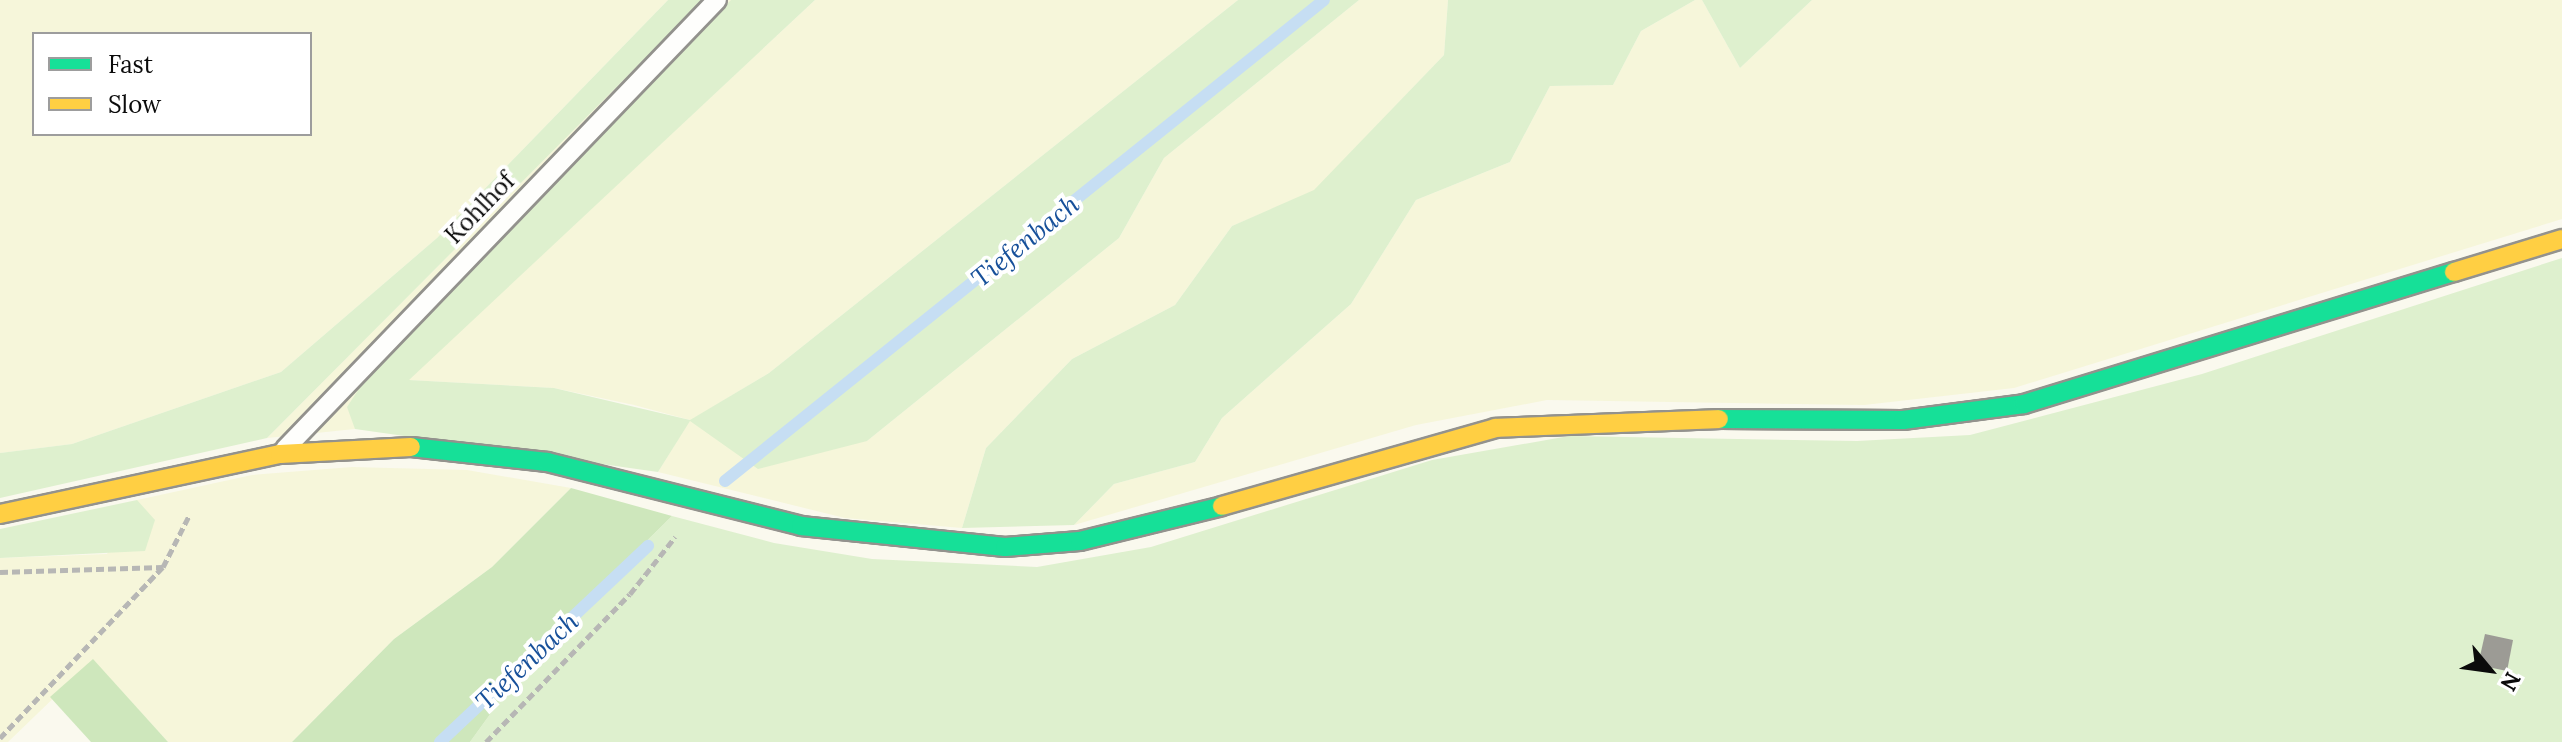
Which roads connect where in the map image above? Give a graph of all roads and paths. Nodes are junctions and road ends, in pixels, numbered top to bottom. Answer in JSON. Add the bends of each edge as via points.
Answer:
{"nodes":[{"id":1,"x":717,"y":0,"type":"edge"},
{"id":2,"x":2562,"y":239,"type":"edge"},
{"id":3,"x":280,"y":454,"type":"junction"},
{"id":4,"x":707,"y":505,"type":"junction"},
{"id":5,"x":0,"y":514,"type":"edge"},
{"id":6,"x":0,"y":572,"type":"edge"},
{"id":7,"x":0,"y":738,"type":"edge"},
{"id":8,"x":486,"y":742,"type":"edge"}],
"edges":[{"from":1,"to":3,"type":"lane","name":"Kohlhof"},
{"from":2,"to":4,"type":"street","via":[[2024,404],[1903,420],[1606,419],[1495,428],[1339,468],[1184,518],[1080,541],[1005,547],[896,539]]},
{"from":3,"to":4,"type":"street","via":[[409,447],[547,462]]},
{"from":3,"to":5,"type":"street"},
{"from":4,"to":8,"type":"path"},
{"from":6,"to":7,"type":"path","via":[[163,567]]}]}
